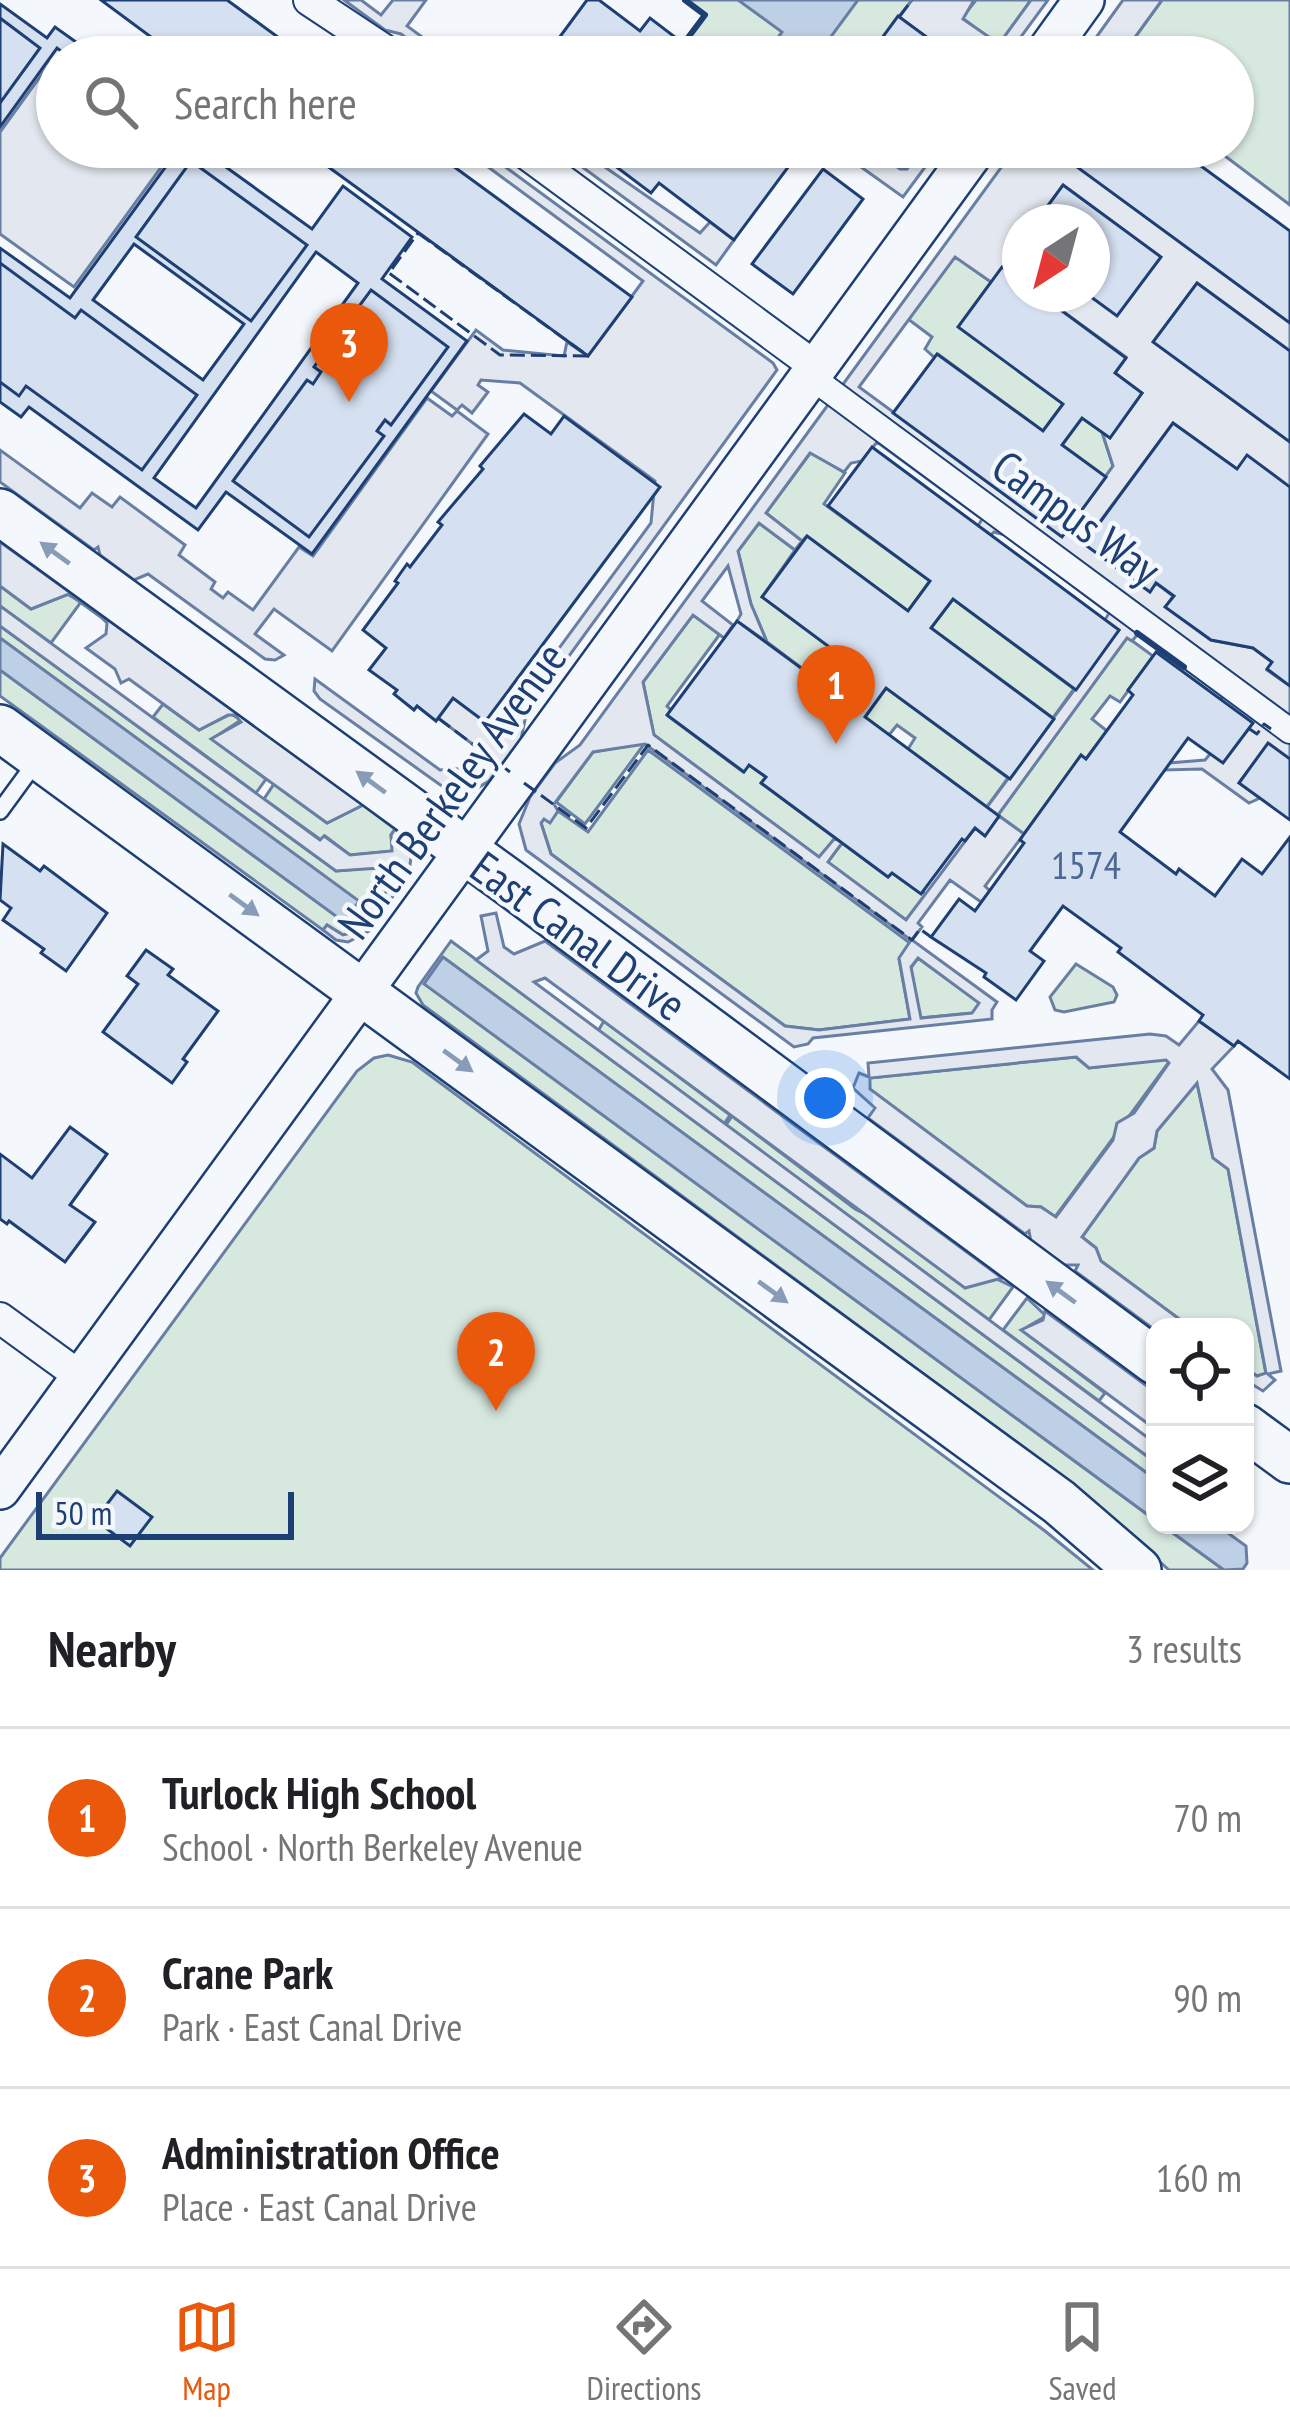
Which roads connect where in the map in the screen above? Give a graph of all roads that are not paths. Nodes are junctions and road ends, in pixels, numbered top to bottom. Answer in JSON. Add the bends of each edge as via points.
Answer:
{"nodes":[{"id":1,"x":309,"y":0,"type":"edge"},
{"id":2,"x":1084,"y":0,"type":"edge"},
{"id":3,"x":363,"y":36,"type":"edge"},
{"id":4,"x":1058,"y":36,"type":"edge"},
{"id":5,"x":545,"y":168,"type":"edge"},
{"id":6,"x":962,"y":168,"type":"edge"},
{"id":7,"x":813,"y":372,"type":"junction"},
{"id":8,"x":0,"y":512,"type":"edge"},
{"id":9,"x":0,"y":728,"type":"edge"},
{"id":10,"x":1290,"y":731,"type":"edge"},
{"id":11,"x":40,"y":756,"type":"junction"},
{"id":12,"x":0,"y":811,"type":"edge"},
{"id":13,"x":466,"y":851,"type":"junction"},
{"id":14,"x":364,"y":992,"type":"junction"},
{"id":15,"x":0,"y":1318,"type":"edge"},
{"id":16,"x":1146,"y":1354,"type":"edge"},
{"id":17,"x":81,"y":1377,"type":"junction"},
{"id":18,"x":1254,"y":1434,"type":"edge"},
{"id":19,"x":1290,"y":1460,"type":"edge"},
{"id":20,"x":0,"y":1489,"type":"edge"},
{"id":21,"x":1138,"y":1570,"type":"edge"}],
"edges":[{"from":1,"to":3,"type":"street"},
{"from":2,"to":4,"type":"street"},
{"from":5,"to":7,"type":"street","name":"Campus Way"},
{"from":6,"to":7,"type":"street","name":"North Berkeley Avenue"},
{"from":7,"to":10,"type":"street","name":"Campus Way"},
{"from":7,"to":13,"type":"street","name":"North Berkeley Avenue"},
{"from":13,"to":8,"type":"main road","name":"East Canal Drive","one_way":true},
{"from":9,"to":11,"type":"main road"},
{"from":11,"to":12,"type":"lane"},
{"from":11,"to":14,"type":"main road","one_way":true},
{"from":13,"to":14,"type":"street","name":"North Berkeley Avenue"},
{"from":16,"to":13,"type":"main road","name":"East Canal Drive","one_way":true},
{"from":14,"to":17,"type":"street","name":"North Berkeley Avenue"},
{"from":14,"to":21,"type":"main road","one_way":true,"via":[[1059,1502]]},
{"from":15,"to":17,"type":"street"},
{"from":17,"to":20,"type":"street","name":"North Berkeley Avenue"},
{"from":18,"to":19,"type":"main road"}]}
